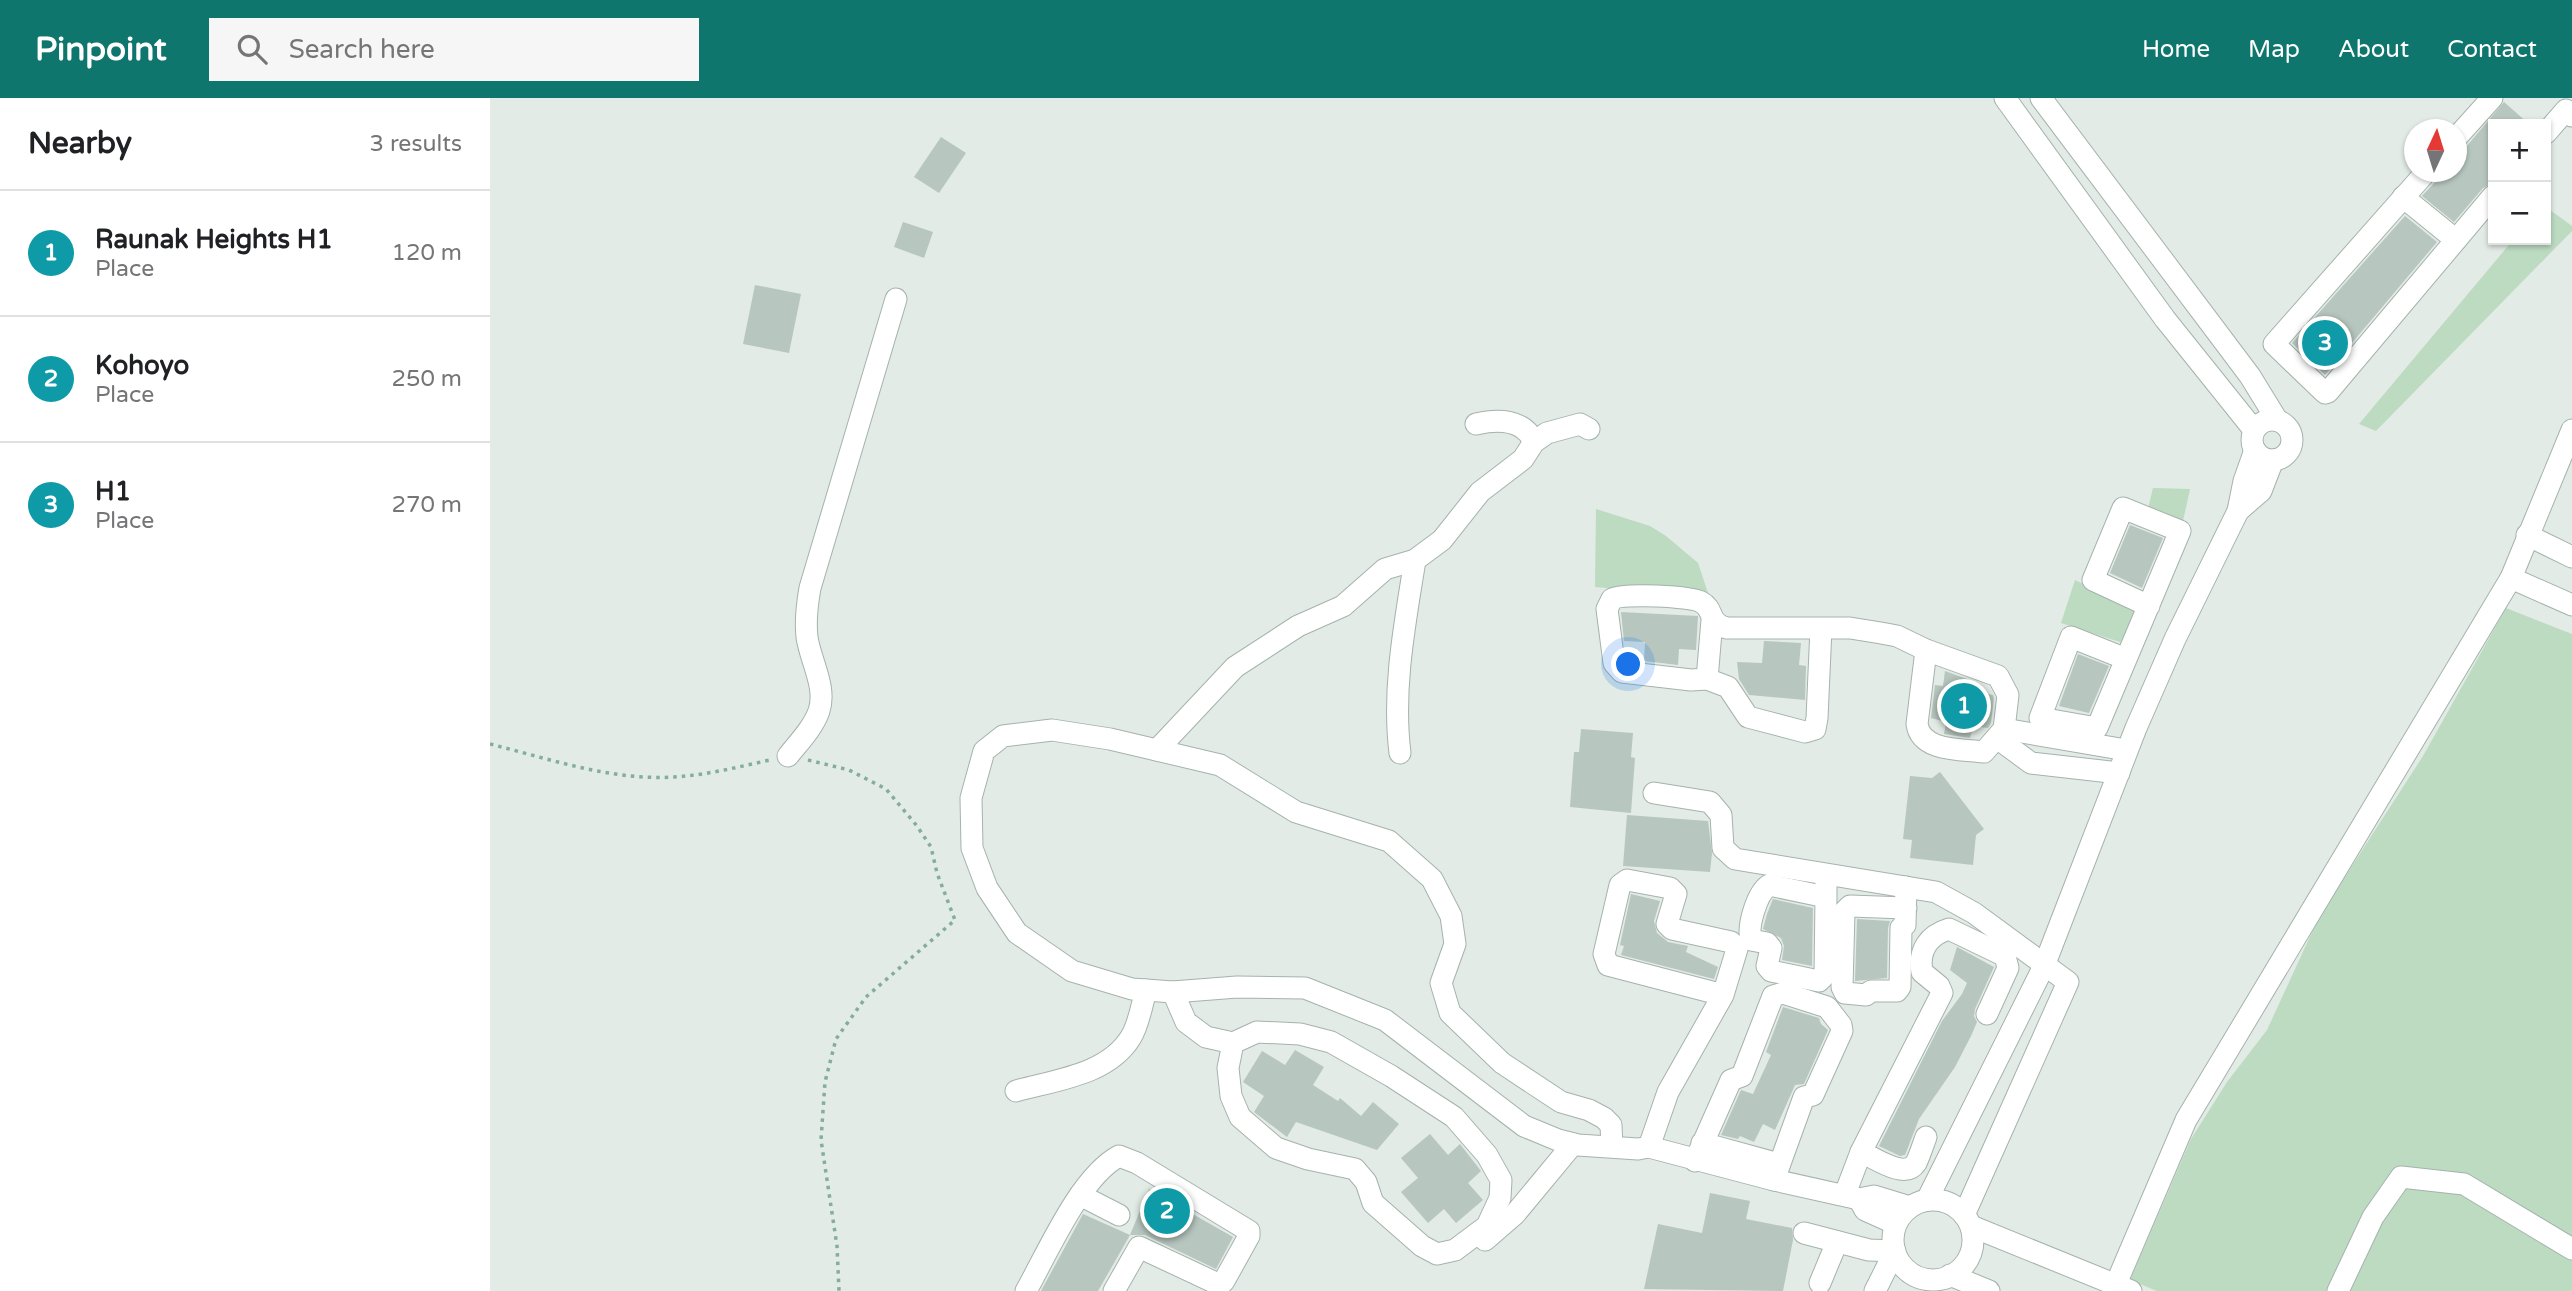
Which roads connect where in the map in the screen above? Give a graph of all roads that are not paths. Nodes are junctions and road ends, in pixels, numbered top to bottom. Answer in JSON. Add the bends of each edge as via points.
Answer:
{"nodes":[{"id":1,"x":2005,"y":98,"type":"edge"},
{"id":2,"x":2041,"y":98,"type":"edge"},
{"id":3,"x":2492,"y":98,"type":"edge"},
{"id":4,"x":2563,"y":108,"type":"edge"},
{"id":5,"x":2467,"y":126,"type":"edge"},
{"id":6,"x":2551,"y":126,"type":"edge"},
{"id":7,"x":2417,"y":182,"type":"edge"},
{"id":8,"x":2403,"y":197,"type":"junction"},
{"id":9,"x":2488,"y":201,"type":"edge"},
{"id":10,"x":2456,"y":240,"type":"junction"},
{"id":11,"x":896,"y":299,"type":"dead end"},
{"id":12,"x":2277,"y":420,"type":"junction"},
{"id":13,"x":1476,"y":424,"type":"dead end"},
{"id":14,"x":1589,"y":429,"type":"dead end"},
{"id":15,"x":2572,"y":430,"type":"edge"},
{"id":16,"x":1534,"y":442,"type":"junction"},
{"id":17,"x":2260,"y":447,"type":"junction"},
{"id":18,"x":2526,"y":536,"type":"junction"},
{"id":19,"x":2572,"y":557,"type":"edge"},
{"id":20,"x":1415,"y":560,"type":"junction"},
{"id":21,"x":2511,"y":578,"type":"junction"},
{"id":22,"x":2572,"y":605,"type":"edge"},
{"id":23,"x":2145,"y":616,"type":"junction"},
{"id":24,"x":1712,"y":620,"type":"junction"},
{"id":25,"x":1821,"y":628,"type":"junction"},
{"id":26,"x":2175,"y":639,"type":"junction"},
{"id":27,"x":1926,"y":650,"type":"junction"},
{"id":28,"x":2126,"y":659,"type":"junction"},
{"id":29,"x":1707,"y":679,"type":"junction"},
{"id":30,"x":2102,"y":716,"type":"junction"},
{"id":31,"x":2136,"y":728,"type":"junction"},
{"id":32,"x":2001,"y":733,"type":"junction"},
{"id":33,"x":1157,"y":750,"type":"junction"},
{"id":34,"x":2126,"y":750,"type":"junction"},
{"id":35,"x":1400,"y":753,"type":"dead end"},
{"id":36,"x":789,"y":756,"type":"road end"},
{"id":37,"x":2119,"y":772,"type":"junction"},
{"id":38,"x":1654,"y":793,"type":"dead end"},
{"id":39,"x":1826,"y":875,"type":"junction"},
{"id":40,"x":1826,"y":897,"type":"junction"},
{"id":41,"x":1906,"y":898,"type":"junction"},
{"id":42,"x":2044,"y":966,"type":"junction"},
{"id":43,"x":1146,"y":990,"type":"junction"},
{"id":44,"x":1173,"y":992,"type":"junction"},
{"id":45,"x":1723,"y":995,"type":"junction"},
{"id":46,"x":1987,"y":1014,"type":"dead end"},
{"id":47,"x":1233,"y":1043,"type":"junction"},
{"id":48,"x":1016,"y":1091,"type":"dead end"},
{"id":49,"x":1926,"y":1137,"type":"dead end"},
{"id":50,"x":1573,"y":1144,"type":"junction"},
{"id":51,"x":1612,"y":1147,"type":"junction"},
{"id":52,"x":1649,"y":1147,"type":"junction"},
{"id":53,"x":1699,"y":1152,"type":"junction"},
{"id":54,"x":1861,"y":1152,"type":"junction"},
{"id":55,"x":1777,"y":1172,"type":"junction"},
{"id":56,"x":1080,"y":1195,"type":"junction"},
{"id":57,"x":1852,"y":1197,"type":"junction"},
{"id":58,"x":1919,"y":1203,"type":"junction"},
{"id":59,"x":1119,"y":1215,"type":"dead end"},
{"id":60,"x":1968,"y":1221,"type":"junction"},
{"id":61,"x":1896,"y":1224,"type":"junction"},
{"id":62,"x":1804,"y":1233,"type":"dead end"},
{"id":63,"x":1485,"y":1240,"type":"dead end"},
{"id":64,"x":1837,"y":1242,"type":"junction"},
{"id":65,"x":2572,"y":1248,"type":"edge"},
{"id":66,"x":1895,"y":1251,"type":"junction"},
{"id":67,"x":1934,"y":1282,"type":"edge"},
{"id":68,"x":1820,"y":1283,"type":"dead end"},
{"id":69,"x":2120,"y":1289,"type":"edge"},
{"id":70,"x":1027,"y":1291,"type":"edge"},
{"id":71,"x":1114,"y":1291,"type":"edge"},
{"id":72,"x":1875,"y":1291,"type":"edge"},
{"id":73,"x":1989,"y":1291,"type":"edge"},
{"id":74,"x":2338,"y":1291,"type":"edge"}],
"edges":[{"from":1,"to":17,"type":"street"},
{"from":2,"to":12,"type":"street","via":[[2250,376]]},
{"from":3,"to":5,"type":"street"},
{"from":4,"to":6,"type":"street"},
{"from":7,"to":8,"type":"street"},
{"from":8,"to":10,"type":"street"},
{"from":8,"to":10,"type":"street","via":[[2274,344],[2323,393]]},
{"from":9,"to":10,"type":"street"},
{"from":11,"to":36,"type":"street","via":[[810,588],[807,638],[820,687],[820,708]]},
{"from":12,"to":17,"type":"street","via":[[2264,421]]},
{"from":12,"to":17,"type":"street","via":[[2292,438],[2289,451],[2284,456]]},
{"from":13,"to":16,"type":"street","via":[[1496,420],[1516,424],[1530,432]]},
{"from":14,"to":16,"type":"street","via":[[1580,424],[1547,433]]},
{"from":15,"to":18,"type":"street"},
{"from":16,"to":20,"type":"street","via":[[1524,459],[1480,492],[1441,540]]},
{"from":17,"to":26,"type":"street","via":[[2244,481],[2238,510]]},
{"from":18,"to":19,"type":"street"},
{"from":18,"to":21,"type":"street"},
{"from":20,"to":33,"type":"street","via":[[1385,569],[1343,606],[1298,626],[1235,667]]},
{"from":20,"to":35,"type":"street","via":[[1401,651]]},
{"from":21,"to":22,"type":"street"},
{"from":21,"to":69,"type":"street","via":[[2186,1120]]},
{"from":23,"to":23,"type":"street","via":[[2094,580],[2123,509],[2180,531]]},
{"from":23,"to":26,"type":"street"},
{"from":23,"to":28,"type":"street"},
{"from":24,"to":25,"type":"street","via":[[1727,628]]},
{"from":24,"to":29,"type":"street"},
{"from":24,"to":29,"type":"street","via":[[1708,608],[1697,600],[1623,594],[1612,599],[1607,609],[1614,663],[1622,672]]},
{"from":25,"to":27,"type":"street","via":[[1897,636]]},
{"from":25,"to":29,"type":"street","via":[[1815,729],[1805,732],[1748,717],[1728,687]]},
{"from":26,"to":31,"type":"street"},
{"from":27,"to":32,"type":"street","via":[[1998,676],[2008,695]]},
{"from":27,"to":32,"type":"street","via":[[1917,724],[1920,735],[1934,746],[1984,752]]},
{"from":28,"to":30,"type":"street"},
{"from":28,"to":30,"type":"street","via":[[2071,636],[2039,718],[2097,729]]},
{"from":30,"to":31,"type":"street"},
{"from":31,"to":34,"type":"street"},
{"from":32,"to":34,"type":"street"},
{"from":32,"to":37,"type":"street","via":[[2031,763]]},
{"from":33,"to":43,"type":"street","via":[[1052,730],[1003,736],[984,751],[971,798],[972,848],[987,888],[1017,933],[1072,971]]},
{"from":33,"to":51,"type":"street","via":[[1220,765],[1296,812],[1389,841],[1432,880],[1451,916],[1455,944],[1441,984],[1450,1013],[1502,1063],[1561,1102],[1604,1118],[1611,1125]]},
{"from":34,"to":37,"type":"street"},
{"from":37,"to":42,"type":"street"},
{"from":38,"to":39,"type":"street","via":[[1710,802],[1721,815],[1723,848],[1735,859]]},
{"from":39,"to":40,"type":"street"},
{"from":39,"to":41,"type":"street"},
{"from":40,"to":40,"type":"street","via":[[1825,975],[1819,981],[1771,971],[1767,966],[1771,948],[1751,940],[1749,932],[1762,890],[1769,885]]},
{"from":41,"to":41,"type":"street","via":[[1898,991],[1845,993],[1844,912],[1850,906]]},
{"from":41,"to":42,"type":"street","via":[[1936,892],[1974,913]]},
{"from":42,"to":58,"type":"street"},
{"from":42,"to":60,"type":"street","via":[[2068,982]]},
{"from":43,"to":44,"type":"street"},
{"from":43,"to":48,"type":"street","via":[[1132,1036],[1119,1051],[1092,1070]]},
{"from":44,"to":47,"type":"street","via":[[1186,1022],[1206,1037]]},
{"from":44,"to":50,"type":"street","via":[[1305,988],[1385,1020],[1524,1126]]},
{"from":45,"to":45,"type":"street","via":[[1608,965],[1604,954],[1620,885],[1627,880],[1670,888],[1676,894],[1667,924],[1672,929],[1731,942],[1737,949]]},
{"from":45,"to":52,"type":"street","via":[[1668,1092]]},
{"from":46,"to":54,"type":"street","via":[[2008,968],[2005,956],[1949,929],[1936,933],[1919,959],[1922,972],[1942,993]]},
{"from":47,"to":47,"type":"street","via":[[1257,1032],[1300,1034],[1331,1042],[1454,1117],[1487,1155],[1501,1180],[1500,1198],[1487,1226],[1455,1250],[1437,1254],[1373,1203],[1366,1182],[1355,1169],[1276,1148],[1240,1117],[1231,1096],[1228,1068]]},
{"from":49,"to":54,"type":"street","via":[[1909,1169],[1900,1170]]},
{"from":50,"to":51,"type":"street"},
{"from":50,"to":63,"type":"street","via":[[1515,1214]]},
{"from":51,"to":52,"type":"street"},
{"from":52,"to":53,"type":"street"},
{"from":53,"to":55,"type":"street"},
{"from":53,"to":55,"type":"street","via":[[1731,1080],[1742,1076],[1773,996],[1783,993],[1827,1007],[1842,1031],[1813,1095],[1804,1097]]},
{"from":54,"to":57,"type":"street"},
{"from":55,"to":57,"type":"street"},
{"from":56,"to":59,"type":"street"},
{"from":56,"to":70,"type":"street"},
{"from":56,"to":71,"type":"street","via":[[1107,1162],[1119,1156],[1249,1231],[1220,1285],[1139,1247]]},
{"from":57,"to":58,"type":"street"},
{"from":57,"to":61,"type":"street","via":[[1865,1210]]},
{"from":58,"to":60,"type":"street","via":[[1941,1200]]},
{"from":58,"to":61,"type":"street"},
{"from":60,"to":67,"type":"street","via":[[1972,1249],[1968,1260]]},
{"from":60,"to":69,"type":"street"},
{"from":61,"to":66,"type":"street"},
{"from":62,"to":64,"type":"street"},
{"from":64,"to":66,"type":"street"},
{"from":64,"to":68,"type":"street"},
{"from":65,"to":74,"type":"street","via":[[2464,1184],[2401,1177],[2373,1217]]},
{"from":66,"to":67,"type":"street","via":[[1908,1270]]},
{"from":66,"to":72,"type":"street"},
{"from":67,"to":73,"type":"street"}]}
